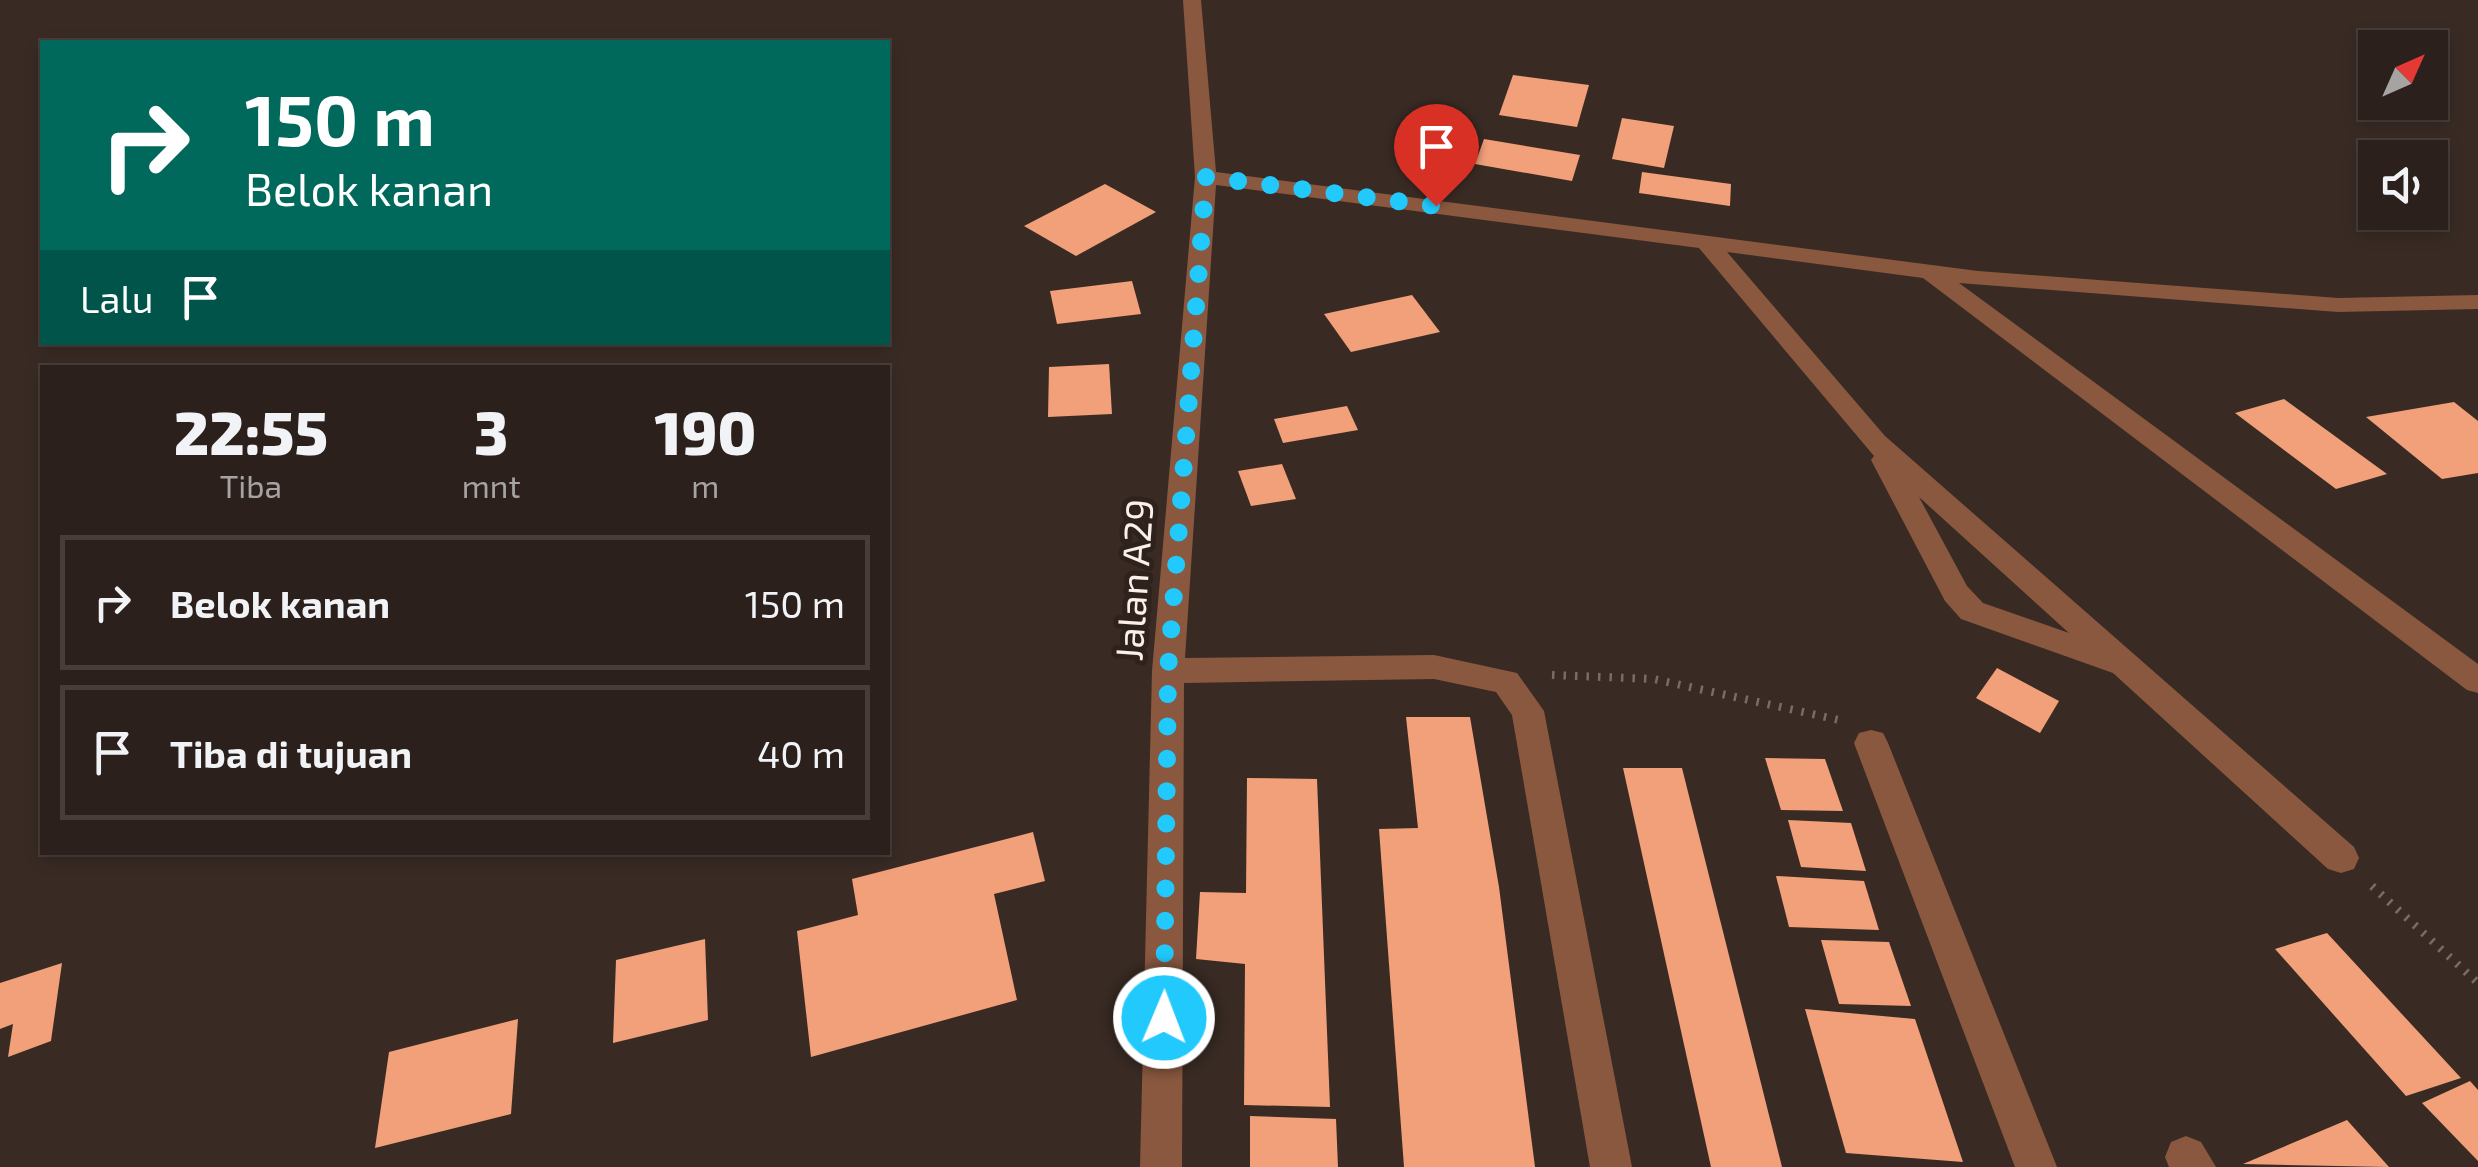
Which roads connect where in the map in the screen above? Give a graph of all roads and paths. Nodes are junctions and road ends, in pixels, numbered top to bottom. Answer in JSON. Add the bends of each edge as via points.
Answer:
{"nodes":[{"id":1,"x":1192,"y":0,"type":"edge"},
{"id":2,"x":1206,"y":177,"type":"junction"},
{"id":3,"x":1704,"y":240,"type":"junction"},
{"id":4,"x":1930,"y":272,"type":"junction"},
{"id":5,"x":2478,"y":302,"type":"edge"},
{"id":6,"x":1876,"y":442,"type":"junction"},
{"id":7,"x":2125,"y":666,"type":"junction"},
{"id":8,"x":1168,"y":671,"type":"junction"},
{"id":9,"x":2478,"y":681,"type":"edge"},
{"id":10,"x":1506,"y":682,"type":"junction"},
{"id":11,"x":1870,"y":743,"type":"joint"},
{"id":12,"x":2341,"y":858,"type":"joint"},
{"id":13,"x":2478,"y":983,"type":"edge"},
{"id":14,"x":1161,"y":1167,"type":"edge"},
{"id":15,"x":1610,"y":1167,"type":"edge"},
{"id":16,"x":2036,"y":1167,"type":"edge"}],
"edges":[{"from":1,"to":2,"type":"street","name":"Jalan A29"},
{"from":2,"to":3,"type":"street"},
{"from":2,"to":8,"type":"street","name":"Jalan A29"},
{"from":3,"to":4,"type":"street"},
{"from":3,"to":6,"type":"street"},
{"from":4,"to":5,"type":"street","via":[[2338,305]]},
{"from":4,"to":9,"type":"street"},
{"from":6,"to":7,"type":"street"},
{"from":6,"to":7,"type":"street","via":[[1972,611]]},
{"from":7,"to":12,"type":"street"},
{"from":8,"to":10,"type":"street","via":[[1434,667]]},
{"from":8,"to":14,"type":"street","name":"Jalan A29"},
{"from":10,"to":11,"type":"path","via":[[1566,673],[1654,680],[1833,716]]},
{"from":10,"to":15,"type":"street","via":[[1528,711]]},
{"from":11,"to":16,"type":"street"},
{"from":12,"to":13,"type":"path"}]}
